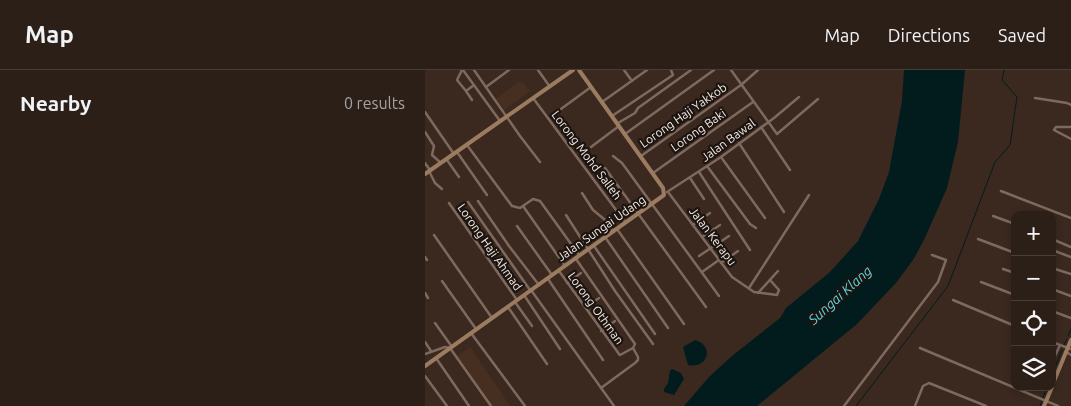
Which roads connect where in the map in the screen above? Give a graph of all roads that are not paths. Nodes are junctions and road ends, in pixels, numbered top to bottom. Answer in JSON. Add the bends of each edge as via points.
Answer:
{"nodes":[{"id":1,"x":462,"y":70,"type":"edge"},
{"id":2,"x":473,"y":70,"type":"edge"},
{"id":3,"x":509,"y":70,"type":"edge"},
{"id":4,"x":538,"y":70,"type":"edge"},
{"id":5,"x":573,"y":70,"type":"edge"},
{"id":6,"x":579,"y":70,"type":"edge"},
{"id":7,"x":625,"y":70,"type":"edge"},
{"id":8,"x":647,"y":70,"type":"edge"},
{"id":9,"x":671,"y":70,"type":"edge"},
{"id":10,"x":691,"y":70,"type":"edge"},
{"id":11,"x":714,"y":70,"type":"edge"},
{"id":12,"x":731,"y":70,"type":"edge"},
{"id":13,"x":759,"y":70,"type":"edge"},
{"id":14,"x":672,"y":75,"type":"junction"},
{"id":15,"x":632,"y":81,"type":"junction"},
{"id":16,"x":673,"y":82,"type":"junction"},
{"id":17,"x":474,"y":85,"type":"junction"},
{"id":18,"x":741,"y":85,"type":"junction"},
{"id":19,"x":550,"y":86,"type":"junction"},
{"id":20,"x":485,"y":87,"type":"junction"},
{"id":21,"x":591,"y":87,"type":"junction"},
{"id":22,"x":466,"y":91,"type":"junction"},
{"id":23,"x":799,"y":97,"type":"dead end"},
{"id":24,"x":533,"y":98,"type":"junction"},
{"id":25,"x":1035,"y":98,"type":"dead end"},
{"id":26,"x":818,"y":99,"type":"dead end"},
{"id":27,"x":472,"y":100,"type":"dead end"},
{"id":28,"x":602,"y":102,"type":"junction"},
{"id":29,"x":753,"y":102,"type":"junction"},
{"id":30,"x":1071,"y":105,"type":"edge"},
{"id":31,"x":561,"y":109,"type":"dead end"},
{"id":32,"x":425,"y":112,"type":"edge"},
{"id":33,"x":612,"y":116,"type":"junction"},
{"id":34,"x":507,"y":117,"type":"junction"},
{"id":35,"x":501,"y":122,"type":"junction"},
{"id":36,"x":767,"y":122,"type":"junction"},
{"id":37,"x":618,"y":125,"type":"junction"},
{"id":38,"x":761,"y":127,"type":"junction"},
{"id":39,"x":1071,"y":127,"type":"edge"},
{"id":40,"x":425,"y":132,"type":"edge"},
{"id":41,"x":625,"y":134,"type":"junction"},
{"id":42,"x":1071,"y":139,"type":"edge"},
{"id":43,"x":739,"y":144,"type":"junction"},
{"id":44,"x":467,"y":145,"type":"junction"},
{"id":45,"x":591,"y":147,"type":"dead end"},
{"id":46,"x":456,"y":153,"type":"junction"},
{"id":47,"x":613,"y":156,"type":"dead end"},
{"id":48,"x":641,"y":156,"type":"junction"},
{"id":49,"x":721,"y":157,"type":"junction"},
{"id":50,"x":447,"y":159,"type":"junction"},
{"id":51,"x":540,"y":162,"type":"dead end"},
{"id":52,"x":425,"y":164,"type":"edge"},
{"id":53,"x":441,"y":164,"type":"junction"},
{"id":54,"x":707,"y":166,"type":"junction"},
{"id":55,"x":605,"y":168,"type":"dead end"},
{"id":56,"x":790,"y":170,"type":"dead end"},
{"id":57,"x":428,"y":172,"type":"edge"},
{"id":58,"x":699,"y":172,"type":"junction"},
{"id":59,"x":653,"y":173,"type":"junction"},
{"id":60,"x":459,"y":177,"type":"dead end"},
{"id":61,"x":690,"y":178,"type":"junction"},
{"id":62,"x":442,"y":189,"type":"dead end"},
{"id":63,"x":1001,"y":191,"type":"dead end"},
{"id":64,"x":667,"y":192,"type":"junction"},
{"id":65,"x":582,"y":193,"type":"dead end"},
{"id":66,"x":487,"y":195,"type":"dead end"},
{"id":67,"x":809,"y":195,"type":"dead end"},
{"id":68,"x":704,"y":199,"type":"dead end"},
{"id":69,"x":478,"y":201,"type":"dead end"},
{"id":70,"x":468,"y":202,"type":"dead end"},
{"id":71,"x":449,"y":203,"type":"dead end"},
{"id":72,"x":652,"y":204,"type":"junction"},
{"id":73,"x":523,"y":206,"type":"junction"},
{"id":74,"x":784,"y":212,"type":"dead end"},
{"id":75,"x":709,"y":213,"type":"dead end"},
{"id":76,"x":565,"y":215,"type":"dead end"},
{"id":77,"x":638,"y":215,"type":"junction"},
{"id":78,"x":993,"y":216,"type":"dead end"},
{"id":79,"x":765,"y":218,"type":"dead end"},
{"id":80,"x":1071,"y":218,"type":"edge"},
{"id":81,"x":626,"y":223,"type":"junction"},
{"id":82,"x":1011,"y":223,"type":"edge"},
{"id":83,"x":693,"y":224,"type":"junction"},
{"id":84,"x":720,"y":225,"type":"dead end"},
{"id":85,"x":517,"y":226,"type":"dead end"},
{"id":86,"x":756,"y":228,"type":"dead end"},
{"id":87,"x":616,"y":230,"type":"junction"},
{"id":88,"x":434,"y":235,"type":"dead end"},
{"id":89,"x":729,"y":236,"type":"dead end"},
{"id":90,"x":605,"y":237,"type":"junction"},
{"id":91,"x":702,"y":237,"type":"junction"},
{"id":92,"x":978,"y":240,"type":"dead end"},
{"id":93,"x":1056,"y":241,"type":"edge"},
{"id":94,"x":594,"y":246,"type":"junction"},
{"id":95,"x":1071,"y":247,"type":"edge"},
{"id":96,"x":710,"y":248,"type":"junction"},
{"id":97,"x":588,"y":250,"type":"junction"},
{"id":98,"x":750,"y":250,"type":"dead end"},
{"id":99,"x":738,"y":251,"type":"dead end"},
{"id":100,"x":1056,"y":251,"type":"edge"},
{"id":101,"x":1011,"y":252,"type":"edge"},
{"id":102,"x":932,"y":255,"type":"dead end"},
{"id":103,"x":699,"y":256,"type":"dead end"},
{"id":104,"x":578,"y":257,"type":"junction"},
{"id":105,"x":1071,"y":257,"type":"edge"},
{"id":106,"x":720,"y":261,"type":"junction"},
{"id":107,"x":565,"y":266,"type":"junction"},
{"id":108,"x":1003,"y":269,"type":"dead end"},
{"id":109,"x":1056,"y":269,"type":"edge"},
{"id":110,"x":559,"y":271,"type":"junction"},
{"id":111,"x":778,"y":271,"type":"dead end"},
{"id":112,"x":702,"y":272,"type":"junction"},
{"id":113,"x":1011,"y":272,"type":"edge"},
{"id":114,"x":581,"y":273,"type":"dead end"},
{"id":115,"x":1071,"y":274,"type":"edge"},
{"id":116,"x":552,"y":276,"type":"junction"},
{"id":117,"x":548,"y":279,"type":"junction"},
{"id":118,"x":770,"y":280,"type":"junction"},
{"id":119,"x":442,"y":281,"type":"dead end"},
{"id":120,"x":981,"y":282,"type":"dead end"},
{"id":121,"x":567,"y":283,"type":"junction"},
{"id":122,"x":539,"y":285,"type":"junction"},
{"id":123,"x":747,"y":288,"type":"junction"},
{"id":124,"x":1056,"y":290,"type":"edge"},
{"id":125,"x":531,"y":291,"type":"junction"},
{"id":126,"x":425,"y":293,"type":"edge"},
{"id":127,"x":758,"y":293,"type":"junction"},
{"id":128,"x":1011,"y":293,"type":"edge"},
{"id":129,"x":524,"y":295,"type":"junction"},
{"id":130,"x":719,"y":296,"type":"dead end"},
{"id":131,"x":1071,"y":296,"type":"edge"},
{"id":132,"x":428,"y":298,"type":"dead end"},
{"id":133,"x":599,"y":298,"type":"dead end"},
{"id":134,"x":953,"y":300,"type":"dead end"},
{"id":135,"x":516,"y":301,"type":"junction"},
{"id":136,"x":508,"y":307,"type":"junction"},
{"id":137,"x":585,"y":307,"type":"junction"},
{"id":138,"x":706,"y":307,"type":"dead end"},
{"id":139,"x":1056,"y":312,"type":"edge"},
{"id":140,"x":492,"y":318,"type":"junction"},
{"id":141,"x":1071,"y":318,"type":"edge"},
{"id":142,"x":615,"y":321,"type":"dead end"},
{"id":143,"x":435,"y":323,"type":"dead end"},
{"id":144,"x":684,"y":324,"type":"dead end"},
{"id":145,"x":1011,"y":324,"type":"edge"},
{"id":146,"x":532,"y":326,"type":"dead end"},
{"id":147,"x":668,"y":328,"type":"dead end"},
{"id":148,"x":476,"y":329,"type":"junction"},
{"id":149,"x":601,"y":331,"type":"junction"},
{"id":150,"x":471,"y":333,"type":"junction"},
{"id":151,"x":655,"y":334,"type":"dead end"},
{"id":152,"x":1071,"y":340,"type":"edge"},
{"id":153,"x":425,"y":342,"type":"edge"},
{"id":154,"x":653,"y":344,"type":"dead end"},
{"id":155,"x":1056,"y":344,"type":"edge"},
{"id":156,"x":1060,"y":345,"type":"junction"},
{"id":157,"x":451,"y":347,"type":"junction"},
{"id":158,"x":633,"y":348,"type":"junction"},
{"id":159,"x":920,"y":348,"type":"dead end"},
{"id":160,"x":560,"y":349,"type":"dead end"},
{"id":161,"x":1069,"y":350,"type":"edge"},
{"id":162,"x":431,"y":351,"type":"junction"},
{"id":163,"x":425,"y":354,"type":"edge"},
{"id":164,"x":1056,"y":354,"type":"edge"},
{"id":165,"x":1071,"y":355,"type":"edge"},
{"id":166,"x":435,"y":358,"type":"junction"},
{"id":167,"x":603,"y":360,"type":"dead end"},
{"id":168,"x":547,"y":364,"type":"dead end"},
{"id":169,"x":425,"y":366,"type":"edge"},
{"id":170,"x":425,"y":376,"type":"edge"},
{"id":171,"x":1056,"y":378,"type":"edge"},
{"id":172,"x":601,"y":388,"type":"junction"},
{"id":173,"x":1050,"y":391,"type":"edge"},
{"id":174,"x":1044,"y":400,"type":"junction"},
{"id":175,"x":447,"y":406,"type":"edge"},
{"id":176,"x":469,"y":406,"type":"edge"},
{"id":177,"x":491,"y":406,"type":"edge"},
{"id":178,"x":525,"y":406,"type":"edge"},
{"id":179,"x":614,"y":406,"type":"edge"},
{"id":180,"x":844,"y":406,"type":"edge"},
{"id":181,"x":915,"y":406,"type":"edge"},
{"id":182,"x":986,"y":406,"type":"edge"},
{"id":183,"x":1044,"y":406,"type":"edge"},
{"id":184,"x":1059,"y":406,"type":"edge"}],
"edges":[{"from":1,"to":17,"type":"street"},
{"from":1,"to":22,"type":"street","via":[[457,80]]},
{"from":2,"to":20,"type":"street"},
{"from":3,"to":20,"type":"street"},
{"from":4,"to":19,"type":"street"},
{"from":5,"to":19,"type":"street"},
{"from":6,"to":21,"type":"street"},
{"from":7,"to":15,"type":"street"},
{"from":8,"to":15,"type":"street"},
{"from":9,"to":14,"type":"street"},
{"from":10,"to":16,"type":"street"},
{"from":11,"to":41,"type":"street"},
{"from":12,"to":18,"type":"street"},
{"from":13,"to":18,"type":"street","name":"Lorong Haji Yakkob"},
{"from":14,"to":16,"type":"street"},
{"from":14,"to":33,"type":"street"},
{"from":15,"to":28,"type":"street"},
{"from":16,"to":37,"type":"street"},
{"from":17,"to":22,"type":"street"},
{"from":17,"to":35,"type":"street"},
{"from":18,"to":29,"type":"street"},
{"from":18,"to":48,"type":"street","name":"Lorong Haji Yakkob"},
{"from":19,"to":24,"type":"street"},
{"from":20,"to":34,"type":"street"},
{"from":21,"to":28,"type":"street"},
{"from":21,"to":31,"type":"street"},
{"from":22,"to":27,"type":"street"},
{"from":23,"to":36,"type":"street","name":"Jalan Bawal"},
{"from":24,"to":34,"type":"street"},
{"from":24,"to":81,"type":"street","name":"Lorong Mohd Salleh"},
{"from":25,"to":30,"type":"street"},
{"from":26,"to":36,"type":"street","via":[[777,134]]},
{"from":28,"to":33,"type":"street"},
{"from":29,"to":36,"type":"street"},
{"from":29,"to":59,"type":"street","name":"Lorong Baki"},
{"from":32,"to":46,"type":"street"},
{"from":33,"to":37,"type":"street"},
{"from":34,"to":35,"type":"street"},
{"from":34,"to":51,"type":"street"},
{"from":35,"to":44,"type":"street"},
{"from":36,"to":38,"type":"street","name":"Jalan Bawal"},
{"from":37,"to":41,"type":"street"},
{"from":37,"to":45,"type":"street"},
{"from":38,"to":43,"type":"street","name":"Jalan Bawal"},
{"from":38,"to":56,"type":"street"},
{"from":39,"to":42,"type":"street","via":[[1056,127],[1054,130]]},
{"from":40,"to":53,"type":"street","via":[[434,147],[432,154]]},
{"from":41,"to":48,"type":"street"},
{"from":43,"to":49,"type":"street","name":"Jalan Bawal"},
{"from":43,"to":74,"type":"street"},
{"from":44,"to":46,"type":"street"},
{"from":44,"to":73,"type":"street","via":[[512,206]]},
{"from":46,"to":50,"type":"street"},
{"from":46,"to":66,"type":"street"},
{"from":47,"to":72,"type":"street","via":[[622,163]]},
{"from":48,"to":59,"type":"street"},
{"from":49,"to":54,"type":"street","name":"Jalan Bawal"},
{"from":49,"to":79,"type":"street"},
{"from":50,"to":53,"type":"street"},
{"from":50,"to":60,"type":"street"},
{"from":52,"to":57,"type":"street"},
{"from":53,"to":57,"type":"street"},
{"from":54,"to":58,"type":"street","name":"Jalan Bawal"},
{"from":54,"to":86,"type":"street"},
{"from":55,"to":77,"type":"street"},
{"from":57,"to":62,"type":"street"},
{"from":58,"to":61,"type":"street","name":"Jalan Bawal"},
{"from":58,"to":98,"type":"street"},
{"from":59,"to":64,"type":"street"},
{"from":61,"to":64,"type":"street","name":"Jalan Bawal"},
{"from":61,"to":68,"type":"street"},
{"from":63,"to":80,"type":"street"},
{"from":64,"to":72,"type":"street","name":"Jalan Sungai Udang"},
{"from":64,"to":83,"type":"street","name":"Jalan Kerapu"},
{"from":65,"to":87,"type":"street","via":[[593,210]]},
{"from":67,"to":123,"type":"street"},
{"from":69,"to":122,"type":"street"},
{"from":70,"to":125,"type":"street"},
{"from":71,"to":135,"type":"street","name":"Lorong Haji Ahmad"},
{"from":72,"to":77,"type":"street","name":"Jalan Sungai Udang"},
{"from":72,"to":112,"type":"street"},
{"from":73,"to":104,"type":"street","via":[[533,199],[540,201]]},
{"from":73,"to":107,"type":"street"},
{"from":75,"to":83,"type":"street"},
{"from":76,"to":97,"type":"street"},
{"from":77,"to":81,"type":"street","name":"Jalan Sungai Udang"},
{"from":77,"to":138,"type":"street"},
{"from":78,"to":82,"type":"street"},
{"from":81,"to":87,"type":"street","name":"Jalan Sungai Udang"},
{"from":83,"to":91,"type":"street","name":"Jalan Kerapu"},
{"from":84,"to":91,"type":"street"},
{"from":85,"to":116,"type":"street"},
{"from":87,"to":90,"type":"street","name":"Jalan Sungai Udang"},
{"from":87,"to":144,"type":"street"},
{"from":88,"to":140,"type":"street"},
{"from":89,"to":96,"type":"street"},
{"from":90,"to":94,"type":"street","name":"Jalan Sungai Udang"},
{"from":90,"to":147,"type":"street"},
{"from":91,"to":96,"type":"street","name":"Jalan Kerapu"},
{"from":92,"to":101,"type":"street"},
{"from":93,"to":95,"type":"street"},
{"from":94,"to":97,"type":"street","name":"Jalan Sungai Udang"},
{"from":94,"to":151,"type":"street"},
{"from":96,"to":103,"type":"street"},
{"from":96,"to":106,"type":"street","name":"Jalan Kerapu"},
{"from":97,"to":104,"type":"street","name":"Jalan Sungai Udang"},
{"from":97,"to":154,"type":"street"},
{"from":99,"to":106,"type":"street"},
{"from":100,"to":105,"type":"street"},
{"from":102,"to":180,"type":"street","via":[[946,260],[938,282]]},
{"from":104,"to":107,"type":"street","name":"Jalan Sungai Udang"},
{"from":104,"to":158,"type":"street","via":[[635,344]]},
{"from":106,"to":112,"type":"street"},
{"from":106,"to":123,"type":"street","name":"Jalan Kerapu"},
{"from":107,"to":110,"type":"street","name":"Jalan Sungai Udang"},
{"from":108,"to":113,"type":"street"},
{"from":109,"to":115,"type":"street"},
{"from":110,"to":116,"type":"street","name":"Jalan Sungai Udang"},
{"from":110,"to":121,"type":"street","name":"Lorong Othman"},
{"from":111,"to":118,"type":"street"},
{"from":112,"to":130,"type":"street"},
{"from":114,"to":121,"type":"street"},
{"from":116,"to":117,"type":"street","name":"Jalan Sungai Udang"},
{"from":117,"to":122,"type":"street","name":"Jalan Sungai Udang"},
{"from":117,"to":167,"type":"street","name":"Lorong Othman"},
{"from":118,"to":127,"type":"street"},
{"from":118,"to":127,"type":"street","name":"Jalan Kerapu","via":[[779,294]]},
{"from":119,"to":148,"type":"street"},
{"from":120,"to":128,"type":"street"},
{"from":121,"to":137,"type":"street","name":"Lorong Othman"},
{"from":122,"to":125,"type":"street","name":"Jalan Sungai Udang"},
{"from":123,"to":127,"type":"street","name":"Jalan Kerapu"},
{"from":124,"to":131,"type":"street"},
{"from":125,"to":129,"type":"street","name":"Jalan Sungai Udang"},
{"from":125,"to":172,"type":"street"},
{"from":126,"to":132,"type":"street"},
{"from":129,"to":135,"type":"street","name":"Jalan Sungai Udang"},
{"from":129,"to":160,"type":"street"},
{"from":133,"to":137,"type":"street"},
{"from":134,"to":145,"type":"street"},
{"from":135,"to":136,"type":"street","name":"Jalan Sungai Udang"},
{"from":135,"to":146,"type":"street","name":"Lorong Haji Ahmad"},
{"from":136,"to":140,"type":"street","name":"Jalan Sungai Udang"},
{"from":136,"to":168,"type":"street"},
{"from":137,"to":149,"type":"street","name":"Lorong Othman"},
{"from":139,"to":141,"type":"street"},
{"from":140,"to":148,"type":"street","name":"Jalan Sungai Udang"},
{"from":142,"to":149,"type":"street"},
{"from":143,"to":157,"type":"street"},
{"from":148,"to":150,"type":"street","name":"Jalan Sungai Udang"},
{"from":149,"to":158,"type":"street","name":"Lorong Othman","via":[[619,355]]},
{"from":150,"to":157,"type":"street","name":"Jalan Sungai Udang"},
{"from":150,"to":178,"type":"street"},
{"from":152,"to":161,"type":"street"},
{"from":153,"to":162,"type":"street"},
{"from":155,"to":156,"type":"street"},
{"from":156,"to":161,"type":"street"},
{"from":156,"to":164,"type":"street"},
{"from":157,"to":162,"type":"street"},
{"from":157,"to":166,"type":"street","name":"Jalan Sungai Udang"},
{"from":157,"to":177,"type":"street"},
{"from":158,"to":172,"type":"street","via":[[638,360]]},
{"from":159,"to":174,"type":"street"},
{"from":161,"to":165,"type":"street"},
{"from":161,"to":171,"type":"street"},
{"from":162,"to":163,"type":"street"},
{"from":166,"to":169,"type":"street","name":"Jalan Sungai Udang"},
{"from":166,"to":176,"type":"street"},
{"from":170,"to":175,"type":"street"},
{"from":172,"to":179,"type":"street"},
{"from":173,"to":174,"type":"street"},
{"from":174,"to":183,"type":"street"},
{"from":174,"to":184,"type":"street"},
{"from":181,"to":182,"type":"street","via":[[923,386],[929,383]]}]}
